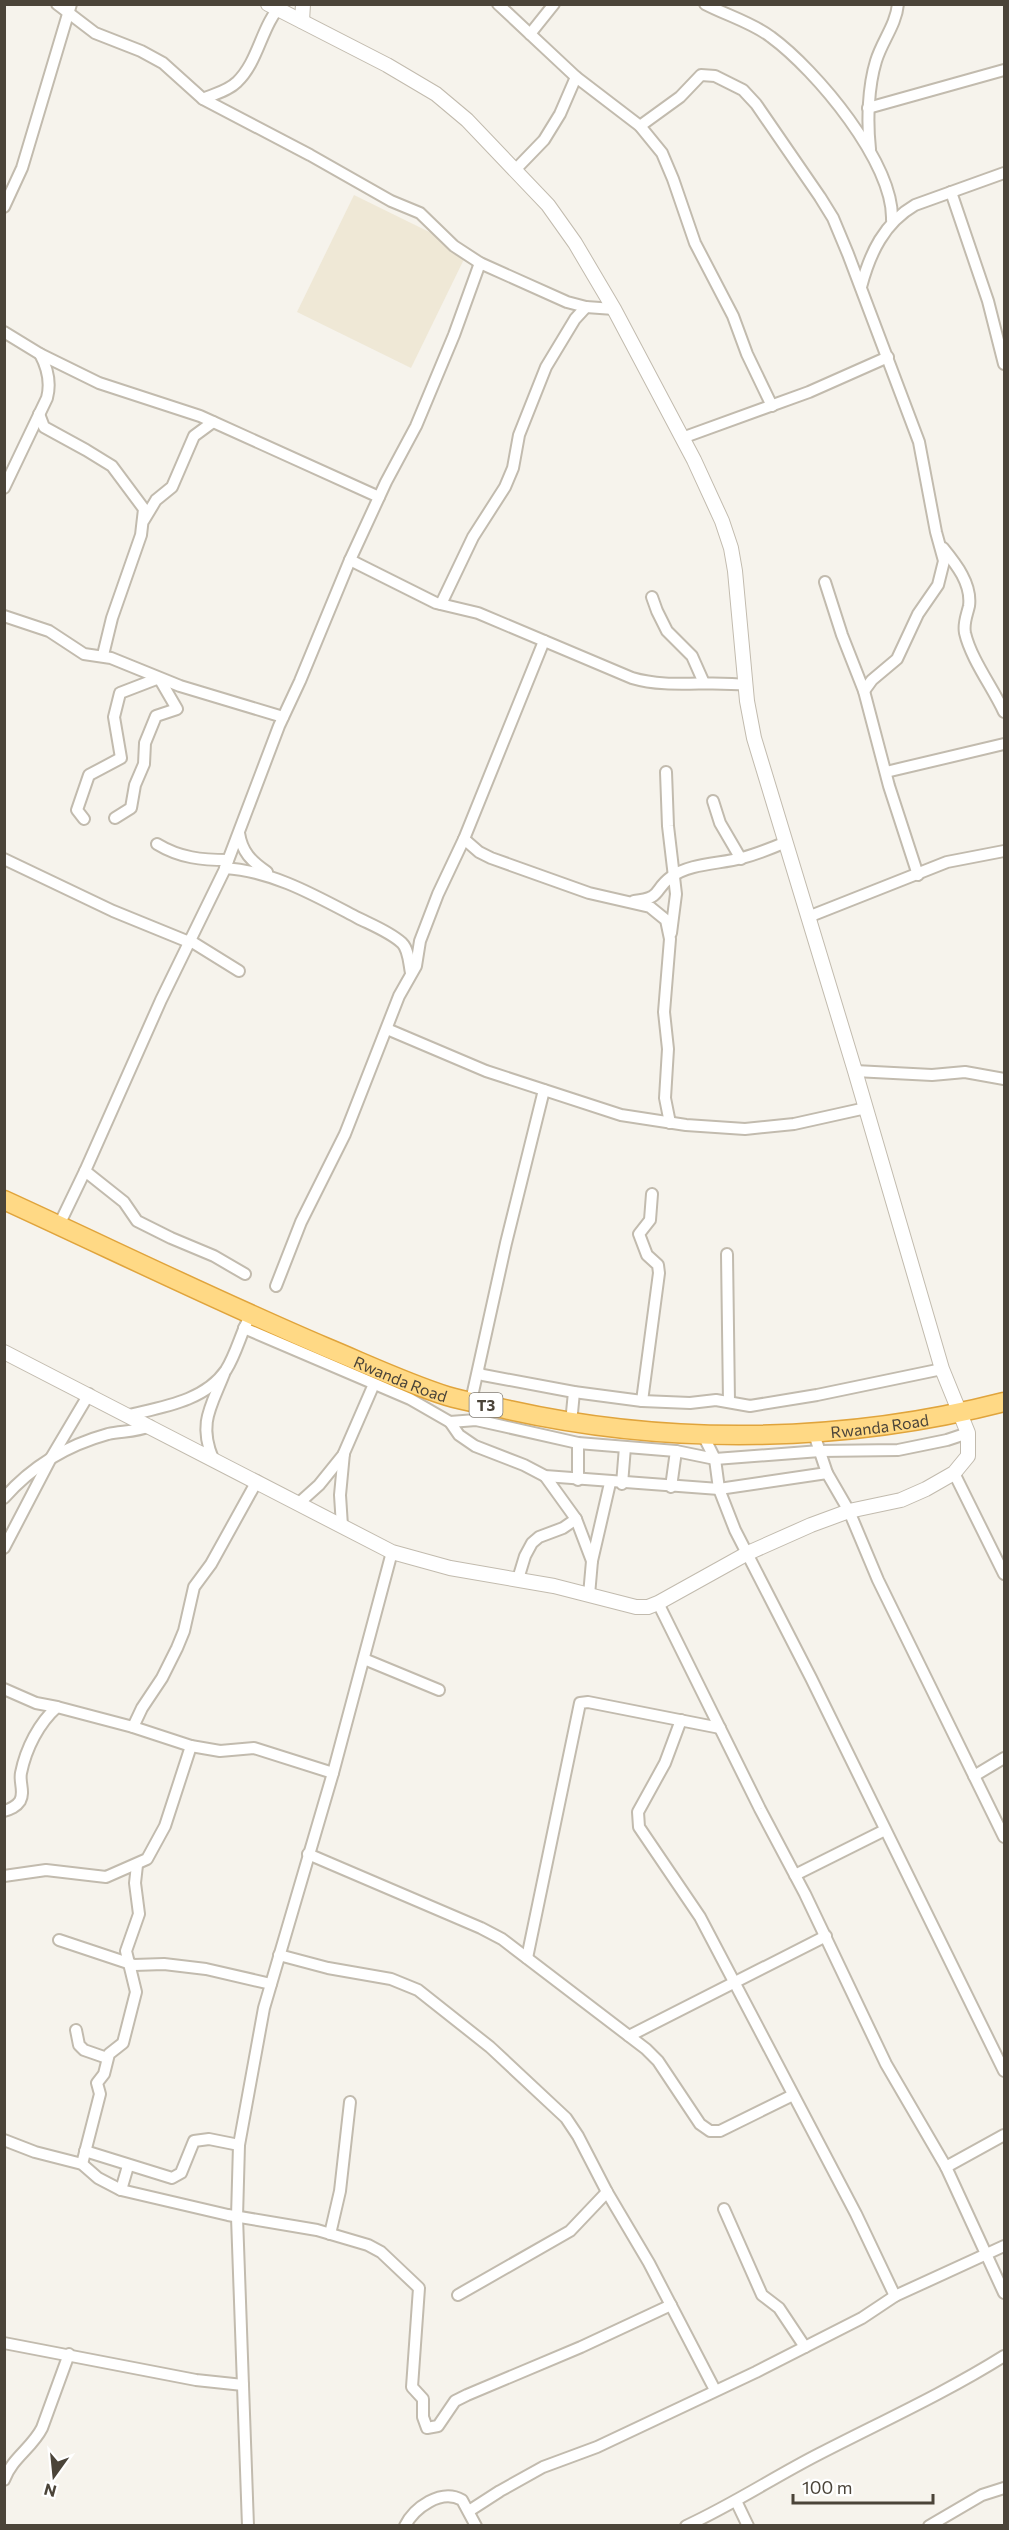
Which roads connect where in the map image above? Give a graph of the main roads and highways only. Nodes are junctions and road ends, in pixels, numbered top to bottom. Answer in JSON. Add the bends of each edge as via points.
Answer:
{"nodes":[{"id":1,"x":4,"y":1200,"type":"edge"},
{"id":2,"x":1005,"y":1402,"type":"edge"}],
"edges":[{"from":1,"to":2,"type":"highway","name":"Rwanda Road","number":"T3","via":[[247,1322],[413,1384],[571,1423],[633,1430],[814,1434],[961,1413]]}]}
